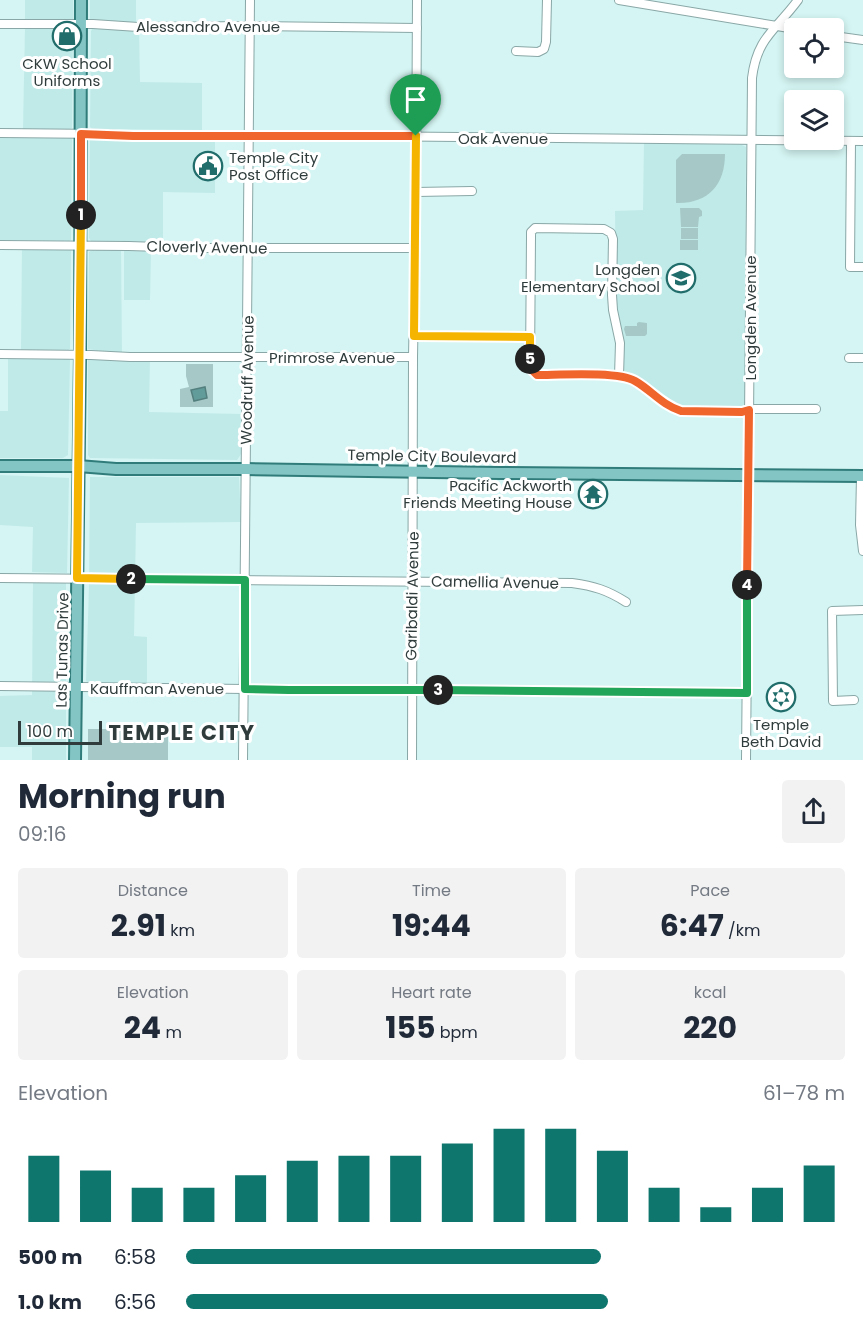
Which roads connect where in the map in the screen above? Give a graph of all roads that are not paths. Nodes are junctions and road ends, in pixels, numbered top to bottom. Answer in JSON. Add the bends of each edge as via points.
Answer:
{"nodes":[{"id":1,"x":81,"y":0,"type":"edge"},
{"id":2,"x":250,"y":0,"type":"edge"},
{"id":3,"x":417,"y":0,"type":"edge"},
{"id":4,"x":547,"y":0,"type":"edge"},
{"id":5,"x":619,"y":0,"type":"edge"},
{"id":6,"x":798,"y":0,"type":"edge"},
{"id":7,"x":0,"y":24,"type":"edge"},
{"id":8,"x":81,"y":25,"type":"junction"},
{"id":9,"x":250,"y":26,"type":"junction"},
{"id":10,"x":775,"y":26,"type":"junction"},
{"id":11,"x":784,"y":27,"type":"edge"},
{"id":12,"x":417,"y":28,"type":"junction"},
{"id":13,"x":844,"y":37,"type":"edge"},
{"id":14,"x":863,"y":40,"type":"edge"},
{"id":15,"x":516,"y":51,"type":"dead end"},
{"id":16,"x":0,"y":133,"type":"edge"},
{"id":17,"x":81,"y":134,"type":"junction"},
{"id":18,"x":249,"y":135,"type":"junction"},
{"id":19,"x":416,"y":136,"type":"junction"},
{"id":20,"x":751,"y":140,"type":"junction"},
{"id":21,"x":851,"y":141,"type":"junction"},
{"id":22,"x":863,"y":141,"type":"edge"},
{"id":23,"x":472,"y":191,"type":"dead end"},
{"id":24,"x":416,"y":192,"type":"junction"},
{"id":25,"x":0,"y":245,"type":"edge"},
{"id":26,"x":81,"y":246,"type":"junction"},
{"id":27,"x":248,"y":247,"type":"junction"},
{"id":28,"x":415,"y":248,"type":"junction"},
{"id":29,"x":863,"y":267,"type":"edge"},
{"id":30,"x":414,"y":336,"type":"junction"},
{"id":31,"x":530,"y":337,"type":"junction"},
{"id":32,"x":0,"y":354,"type":"edge"},
{"id":33,"x":80,"y":355,"type":"junction"},
{"id":34,"x":247,"y":356,"type":"junction"},
{"id":35,"x":413,"y":357,"type":"junction"},
{"id":36,"x":849,"y":358,"type":"dead end"},
{"id":37,"x":863,"y":358,"type":"edge"},
{"id":38,"x":619,"y":376,"type":"junction"},
{"id":39,"x":816,"y":409,"type":"dead end"},
{"id":40,"x":749,"y":410,"type":"junction"},
{"id":41,"x":0,"y":466,"type":"edge"},
{"id":42,"x":78,"y":466,"type":"junction"},
{"id":43,"x":246,"y":469,"type":"junction"},
{"id":44,"x":413,"y":471,"type":"junction"},
{"id":45,"x":748,"y":475,"type":"junction"},
{"id":46,"x":862,"y":476,"type":"edge"},
{"id":47,"x":863,"y":550,"type":"edge"},
{"id":48,"x":0,"y":578,"type":"edge"},
{"id":49,"x":77,"y":578,"type":"junction"},
{"id":50,"x":245,"y":580,"type":"junction"},
{"id":51,"x":412,"y":581,"type":"junction"},
{"id":52,"x":626,"y":602,"type":"dead end"},
{"id":53,"x":863,"y":610,"type":"edge"},
{"id":54,"x":0,"y":686,"type":"edge"},
{"id":55,"x":76,"y":687,"type":"junction"},
{"id":56,"x":245,"y":689,"type":"junction"},
{"id":57,"x":411,"y":690,"type":"junction"},
{"id":58,"x":747,"y":693,"type":"junction"},
{"id":59,"x":854,"y":700,"type":"dead end"},
{"id":60,"x":75,"y":760,"type":"edge"},
{"id":61,"x":243,"y":760,"type":"edge"},
{"id":62,"x":412,"y":760,"type":"edge"},
{"id":63,"x":746,"y":760,"type":"edge"}],
"edges":[{"from":1,"to":8,"type":"main road","name":"Las Tunas Drive"},
{"from":2,"to":9,"type":"street","name":"Woodruff Avenue"},
{"from":3,"to":12,"type":"street","name":"Garibaldi Avenue"},
{"from":4,"to":15,"type":"street","via":[[544,49]]},
{"from":5,"to":10,"type":"street"},
{"from":6,"to":10,"type":"street","name":"Longden Avenue"},
{"from":7,"to":8,"type":"street","name":"Alessandro Avenue"},
{"from":8,"to":9,"type":"street","name":"Alessandro Avenue"},
{"from":8,"to":17,"type":"main road","name":"Las Tunas Drive"},
{"from":9,"to":12,"type":"street","name":"Alessandro Avenue"},
{"from":9,"to":18,"type":"street","name":"Woodruff Avenue"},
{"from":10,"to":11,"type":"street"},
{"from":10,"to":20,"type":"street","name":"Longden Avenue","via":[[753,65]]},
{"from":12,"to":19,"type":"street","name":"Garibaldi Avenue"},
{"from":13,"to":14,"type":"street"},
{"from":16,"to":17,"type":"street","name":"Oak Avenue"},
{"from":17,"to":18,"type":"street","name":"Oak Avenue"},
{"from":17,"to":26,"type":"main road","name":"Las Tunas Drive"},
{"from":18,"to":19,"type":"street","name":"Oak Avenue"},
{"from":18,"to":27,"type":"street","name":"Woodruff Avenue"},
{"from":19,"to":20,"type":"street","name":"Oak Avenue"},
{"from":19,"to":24,"type":"street","name":"Garibaldi Avenue"},
{"from":20,"to":21,"type":"street","name":"Oak Avenue"},
{"from":20,"to":40,"type":"street","name":"Longden Avenue"},
{"from":21,"to":22,"type":"street","name":"Oak Avenue"},
{"from":21,"to":29,"type":"street","via":[[850,267]]},
{"from":23,"to":24,"type":"street"},
{"from":24,"to":28,"type":"street","name":"Garibaldi Avenue"},
{"from":25,"to":26,"type":"street","name":"Cloverly Avenue"},
{"from":26,"to":27,"type":"street","name":"Cloverly Avenue"},
{"from":26,"to":33,"type":"main road","name":"Las Tunas Drive"},
{"from":27,"to":28,"type":"street","name":"Cloverly Avenue"},
{"from":27,"to":34,"type":"street","name":"Woodruff Avenue"},
{"from":28,"to":30,"type":"street","name":"Garibaldi Avenue"},
{"from":30,"to":31,"type":"street","name":"Primrose Avenue"},
{"from":30,"to":35,"type":"street","name":"Garibaldi Avenue"},
{"from":31,"to":38,"type":"street","via":[[530,368],[537,375]]},
{"from":31,"to":38,"type":"street","via":[[533,229],[604,229],[613,239],[612,295],[620,343]]},
{"from":32,"to":33,"type":"street","name":"Primrose Avenue"},
{"from":33,"to":34,"type":"street","name":"Primrose Avenue"},
{"from":33,"to":42,"type":"main road","name":"Las Tunas Drive"},
{"from":34,"to":35,"type":"street","name":"Primrose Avenue"},
{"from":34,"to":43,"type":"street","name":"Woodruff Avenue"},
{"from":35,"to":44,"type":"street","name":"Garibaldi Avenue"},
{"from":36,"to":37,"type":"street"},
{"from":38,"to":40,"type":"street","via":[[634,380],[681,411]]},
{"from":39,"to":40,"type":"street"},
{"from":40,"to":45,"type":"street","name":"Longden Avenue"},
{"from":41,"to":42,"type":"main road","name":"Temple City Boulevard"},
{"from":42,"to":43,"type":"main road","name":"Temple City Boulevard"},
{"from":42,"to":49,"type":"main road","name":"Las Tunas Drive"},
{"from":43,"to":44,"type":"main road","name":"Temple City Boulevard"},
{"from":43,"to":50,"type":"street","name":"Woodruff Avenue"},
{"from":44,"to":45,"type":"main road","name":"Temple City Boulevard"},
{"from":44,"to":51,"type":"street","name":"Garibaldi Avenue"},
{"from":45,"to":46,"type":"main road","name":"Temple City Boulevard"},
{"from":45,"to":58,"type":"street","name":"Longden Avenue"},
{"from":46,"to":47,"type":"street"},
{"from":48,"to":49,"type":"street","name":"Camellia Avenue"},
{"from":49,"to":50,"type":"street","name":"Camellia Avenue"},
{"from":49,"to":55,"type":"main road","name":"Las Tunas Drive"},
{"from":50,"to":51,"type":"street","name":"Camellia Avenue"},
{"from":50,"to":56,"type":"street","name":"Woodruff Avenue"},
{"from":51,"to":52,"type":"street","name":"Camellia Avenue","via":[[572,583],[603,589]]},
{"from":51,"to":57,"type":"street","name":"Garibaldi Avenue"},
{"from":53,"to":59,"type":"street","via":[[832,611],[833,701]]},
{"from":54,"to":55,"type":"street","name":"Kauffman Avenue"},
{"from":55,"to":56,"type":"street","name":"Kauffman Avenue"},
{"from":55,"to":60,"type":"main road","name":"Las Tunas Drive"},
{"from":56,"to":57,"type":"street","name":"Kauffman Avenue"},
{"from":56,"to":61,"type":"street","name":"Woodruff Avenue"},
{"from":57,"to":58,"type":"street","name":"Kauffman Avenue"},
{"from":57,"to":62,"type":"street","name":"Garibaldi Avenue"},
{"from":58,"to":63,"type":"street","name":"Longden Avenue"}]}
